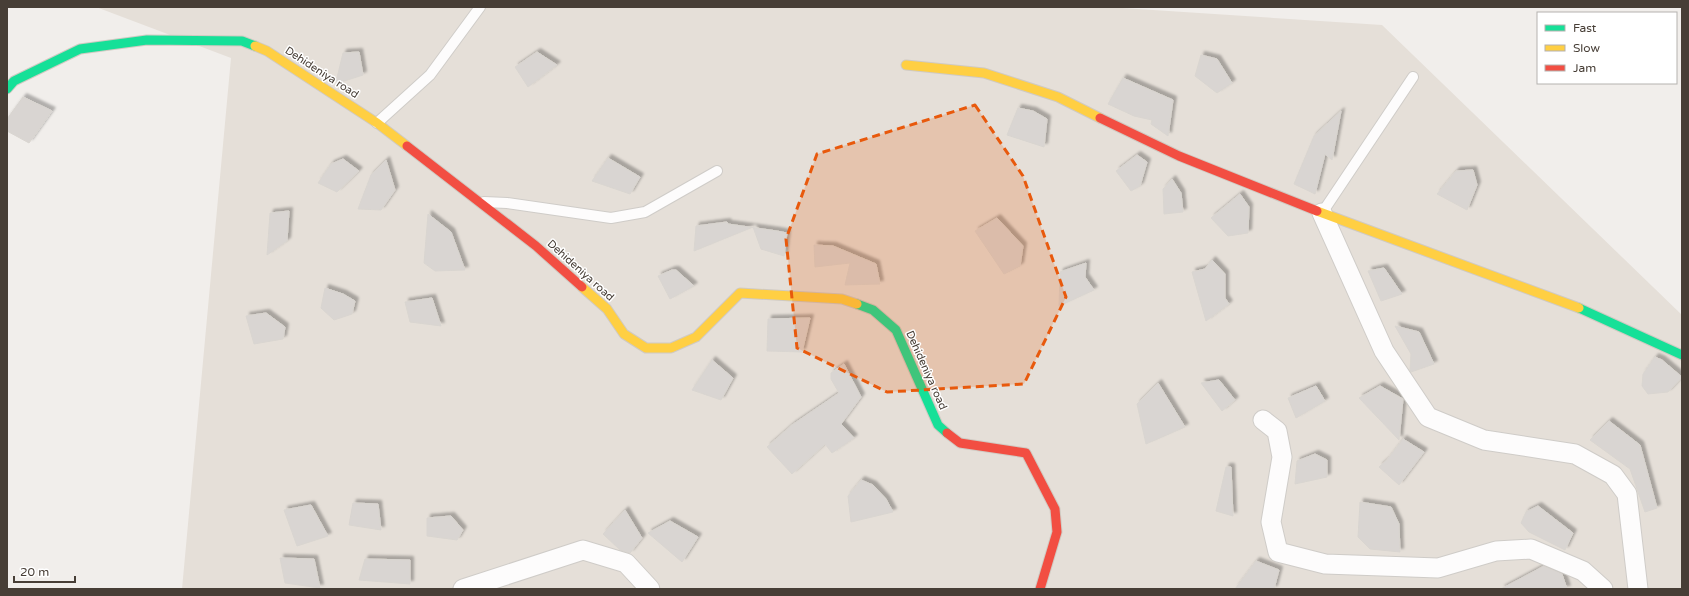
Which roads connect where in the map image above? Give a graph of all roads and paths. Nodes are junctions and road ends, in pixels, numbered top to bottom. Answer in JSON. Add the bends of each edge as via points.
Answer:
{"nodes":[{"id":1,"x":480,"y":7,"type":"edge"},
{"id":2,"x":906,"y":65,"type":"dead end"},
{"id":3,"x":1413,"y":77,"type":"dead end"},
{"id":4,"x":7,"y":89,"type":"edge"},
{"id":5,"x":377,"y":123,"type":"junction"},
{"id":6,"x":717,"y":171,"type":"dead end"},
{"id":7,"x":478,"y":202,"type":"junction"},
{"id":8,"x":1322,"y":213,"type":"junction"},
{"id":9,"x":1682,"y":355,"type":"edge"},
{"id":10,"x":1264,"y":420,"type":"dead end"},
{"id":11,"x":463,"y":589,"type":"edge"},
{"id":12,"x":650,"y":589,"type":"edge"},
{"id":13,"x":1040,"y":589,"type":"edge"},
{"id":14,"x":1603,"y":589,"type":"edge"},
{"id":15,"x":1638,"y":589,"type":"edge"}],
"edges":[{"from":1,"to":5,"type":"lane","via":[[430,75]]},
{"from":2,"to":8,"type":"street","via":[[984,73],[1058,97],[1179,156]]},
{"from":3,"to":8,"type":"lane"},
{"from":4,"to":5,"type":"street","name":"Dehideniya road","via":[[14,81],[80,49],[147,40],[242,41],[267,51]]},
{"from":5,"to":7,"type":"street","name":"Dehideniya road"},
{"from":6,"to":7,"type":"lane","via":[[645,212],[611,218],[507,203]]},
{"from":7,"to":13,"type":"street","name":"Dehideniya road","via":[[536,246],[607,309],[624,334],[646,348],[671,348],[696,337],[740,293],[842,299],[873,310],[896,330],[938,425],[960,443],[1026,453],[1055,509],[1058,532]]},
{"from":8,"to":9,"type":"street","via":[[1574,306]]},
{"from":8,"to":15,"type":"street","via":[[1384,352],[1428,417],[1484,440],[1575,454],[1613,475],[1627,494]]},
{"from":10,"to":14,"type":"street","via":[[1277,431],[1282,457],[1271,522],[1278,552],[1325,564],[1438,568],[1496,551],[1531,549],[1583,570]]},
{"from":11,"to":12,"type":"street","via":[[583,550],[626,563]]}]}
